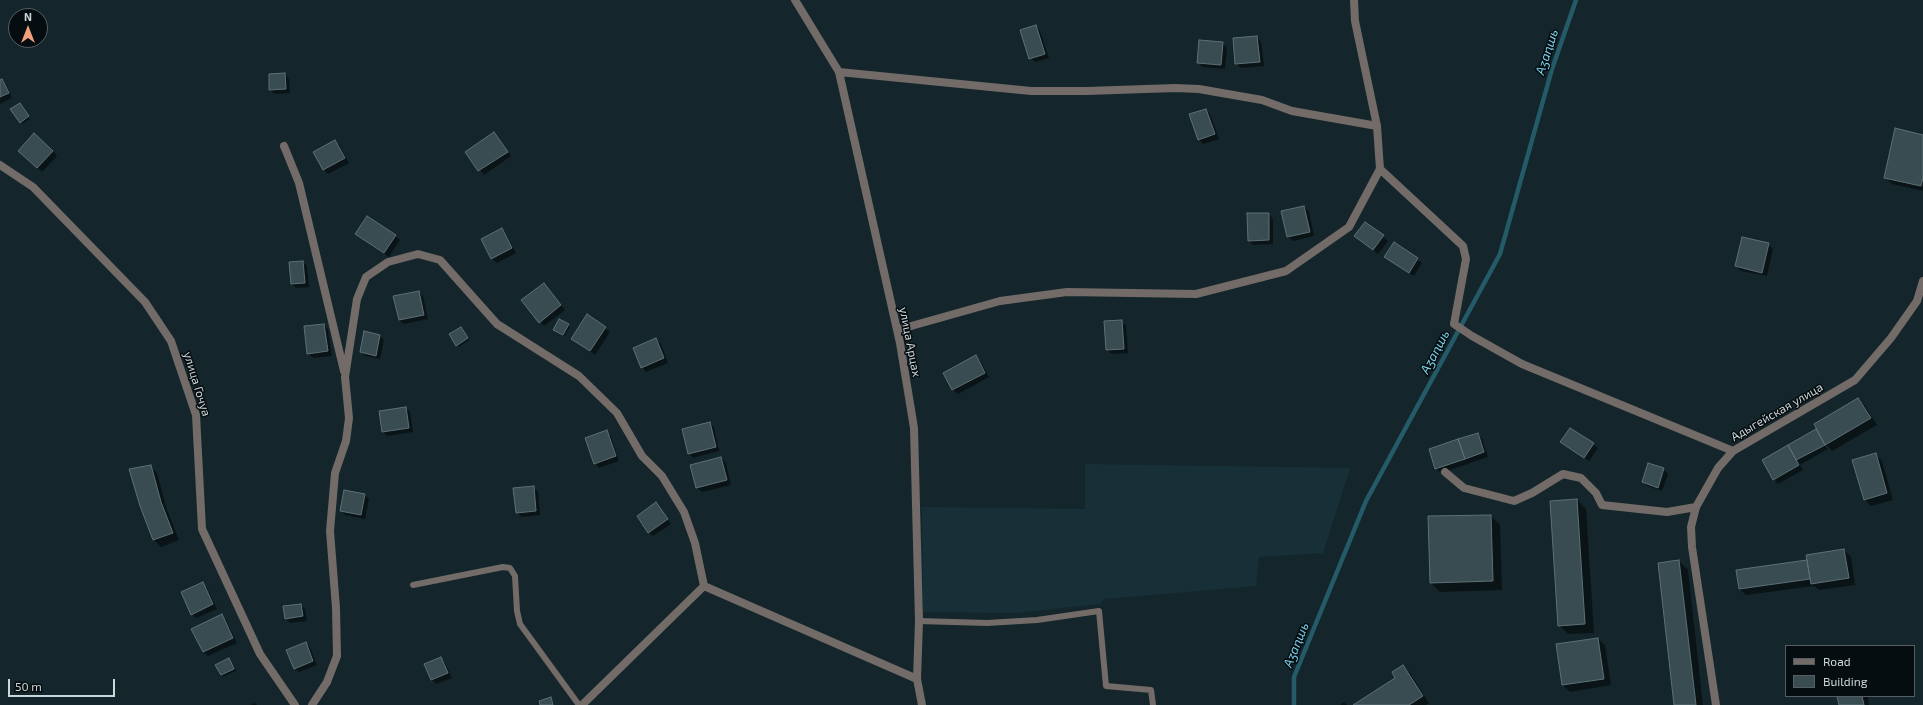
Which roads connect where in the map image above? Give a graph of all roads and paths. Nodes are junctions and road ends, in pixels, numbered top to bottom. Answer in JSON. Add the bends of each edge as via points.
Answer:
{"nodes":[{"id":1,"x":795,"y":0,"type":"edge"},
{"id":2,"x":1354,"y":0,"type":"edge"},
{"id":3,"x":839,"y":72,"type":"junction"},
{"id":4,"x":1377,"y":126,"type":"junction"},
{"id":5,"x":284,"y":146,"type":"dead end"},
{"id":6,"x":0,"y":165,"type":"edge"},
{"id":7,"x":1380,"y":168,"type":"junction"},
{"id":8,"x":1923,"y":282,"type":"edge"},
{"id":9,"x":897,"y":330,"type":"junction"},
{"id":10,"x":345,"y":377,"type":"junction"},
{"id":11,"x":1733,"y":452,"type":"junction"},
{"id":12,"x":1445,"y":472,"type":"dead end"},
{"id":13,"x":1696,"y":507,"type":"junction"},
{"id":14,"x":413,"y":585,"type":"dead end"},
{"id":15,"x":704,"y":586,"type":"junction"},
{"id":16,"x":919,"y":621,"type":"junction"},
{"id":17,"x":917,"y":679,"type":"junction"},
{"id":18,"x":295,"y":705,"type":"edge"},
{"id":19,"x":312,"y":705,"type":"edge"},
{"id":20,"x":581,"y":705,"type":"edge"},
{"id":21,"x":922,"y":705,"type":"edge"},
{"id":22,"x":1153,"y":705,"type":"edge"},
{"id":23,"x":1716,"y":705,"type":"edge"}],
"edges":[{"from":1,"to":3,"type":"street","name":"улица Арцах"},
{"from":2,"to":4,"type":"street","via":[[1355,21]]},
{"from":3,"to":4,"type":"street","via":[[1031,91],[1199,89],[1262,100],[1305,114]]},
{"from":3,"to":9,"type":"street","name":"улица Арцах"},
{"from":4,"to":7,"type":"street"},
{"from":5,"to":10,"type":"street","via":[[299,182]]},
{"from":6,"to":18,"type":"street","name":"улица Гочуа","via":[[33,187],[145,302],[171,341],[196,414],[202,529],[260,654]]},
{"from":7,"to":9,"type":"street","via":[[1349,227],[1286,271],[1196,294],[1067,292],[1000,302]]},
{"from":7,"to":11,"type":"street","via":[[1463,246],[1466,259],[1454,324],[1522,364]]},
{"from":8,"to":11,"type":"street","name":"Адыгейская улица","via":[[1917,301],[1855,380]]},
{"from":9,"to":16,"type":"street","name":"улица Арцах","via":[[914,428]]},
{"from":10,"to":15,"type":"street","via":[[357,299],[366,277],[388,262],[418,254],[440,260],[497,324],[579,376],[617,413],[642,456],[662,476],[684,512],[695,544]]},
{"from":10,"to":19,"type":"street","via":[[349,418],[346,441],[335,473],[330,531],[337,656],[327,682]]},
{"from":11,"to":13,"type":"street","name":"Адыгейская улица","via":[[1718,468]]},
{"from":12,"to":13,"type":"street","via":[[1464,488],[1514,501],[1563,474],[1581,478],[1596,493],[1602,505],[1666,512]]},
{"from":13,"to":23,"type":"street","name":"Адыгейская улица","via":[[1691,527],[1692,546]]},
{"from":14,"to":20,"type":"lane","via":[[503,567],[510,568],[515,576],[520,624]]},
{"from":15,"to":17,"type":"street"},
{"from":15,"to":20,"type":"street"},
{"from":16,"to":17,"type":"street","name":"улица Арцах"},
{"from":16,"to":22,"type":"lane","via":[[1023,621],[1099,611],[1106,686],[1151,690]]},
{"from":17,"to":21,"type":"street","name":"улица Арцах"}]}
